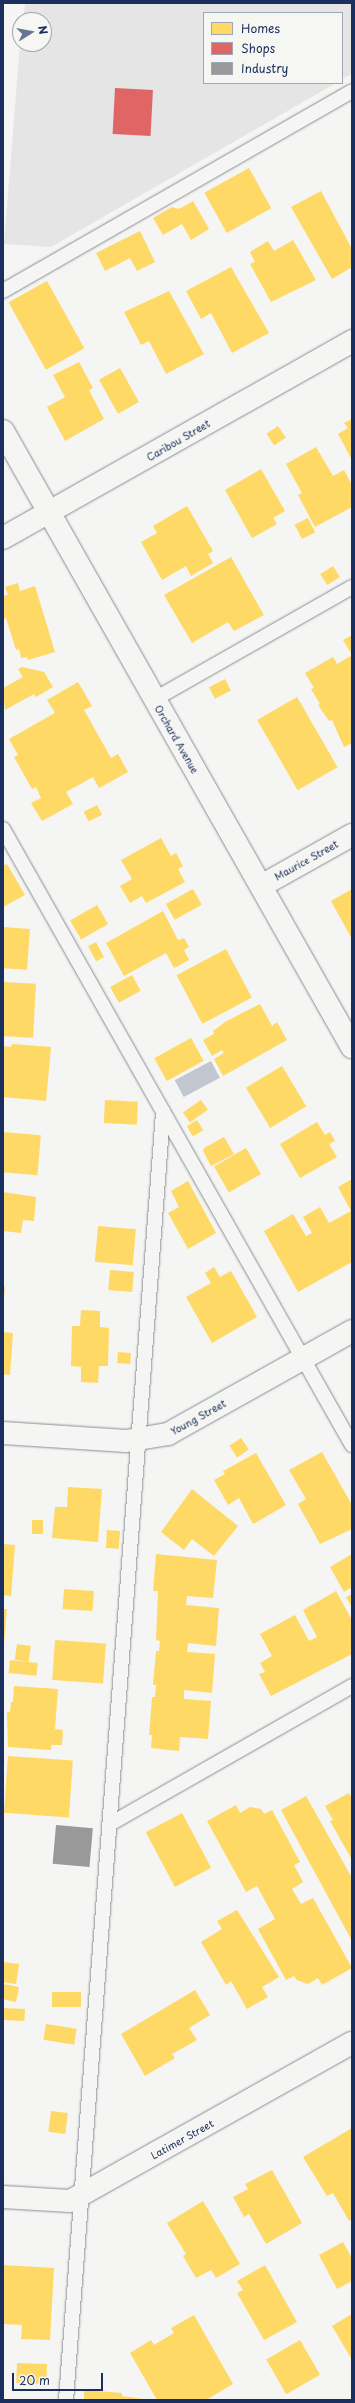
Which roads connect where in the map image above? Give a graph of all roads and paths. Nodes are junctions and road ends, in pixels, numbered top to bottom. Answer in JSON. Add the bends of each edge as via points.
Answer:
{"nodes":[{"id":1,"x":352,"y":91,"type":"edge"},
{"id":2,"x":3,"y":292,"type":"edge"},
{"id":3,"x":352,"y":341,"type":"edge"},
{"id":4,"x":3,"y":431,"type":"edge"},
{"id":5,"x":49,"y":512,"type":"junction"},
{"id":6,"x":3,"y":538,"type":"edge"},
{"id":7,"x":352,"y":587,"type":"edge"},
{"id":8,"x":155,"y":699,"type":"junction"},
{"id":9,"x":3,"y":829,"type":"edge"},
{"id":10,"x":352,"y":835,"type":"edge"},
{"id":11,"x":261,"y":886,"type":"junction"},
{"id":12,"x":352,"y":1047,"type":"edge"},
{"id":13,"x":164,"y":1112,"type":"junction"},
{"id":14,"x":352,"y":1331,"type":"edge"},
{"id":15,"x":304,"y":1359,"type":"junction"},
{"id":16,"x":3,"y":1433,"type":"edge"},
{"id":17,"x":139,"y":1439,"type":"junction"},
{"id":18,"x":352,"y":1445,"type":"edge"},
{"id":19,"x":352,"y":1686,"type":"edge"},
{"id":20,"x":110,"y":1824,"type":"junction"},
{"id":21,"x":352,"y":2043,"type":"edge"},
{"id":22,"x":83,"y":2194,"type":"junction"},
{"id":23,"x":3,"y":2197,"type":"edge"},
{"id":24,"x":66,"y":2400,"type":"edge"}],
"edges":[{"from":1,"to":2,"type":"lane"},
{"from":3,"to":5,"type":"street","name":"Caribou Street"},
{"from":4,"to":5,"type":"street","name":"Orchard Avenue"},
{"from":5,"to":6,"type":"street","name":"Caribou Street"},
{"from":5,"to":8,"type":"street","name":"Orchard Avenue"},
{"from":7,"to":8,"type":"lane"},
{"from":8,"to":11,"type":"street","name":"Orchard Avenue"},
{"from":9,"to":13,"type":"lane"},
{"from":10,"to":11,"type":"street","name":"Maurice Street"},
{"from":11,"to":12,"type":"street","name":"Orchard Avenue"},
{"from":13,"to":15,"type":"lane"},
{"from":13,"to":17,"type":"lane"},
{"from":14,"to":15,"type":"street","name":"Young Street"},
{"from":15,"to":17,"type":"street","name":"Young Street","via":[[168,1434]]},
{"from":15,"to":18,"type":"lane"},
{"from":16,"to":17,"type":"street","name":"Young Street","via":[[126,1441]]},
{"from":17,"to":20,"type":"lane"},
{"from":19,"to":20,"type":"lane"},
{"from":20,"to":22,"type":"lane"},
{"from":21,"to":22,"type":"street","name":"Latimer Street"},
{"from":22,"to":23,"type":"street","name":"Latimer Street","via":[[70,2201]]},
{"from":22,"to":24,"type":"lane"}]}
